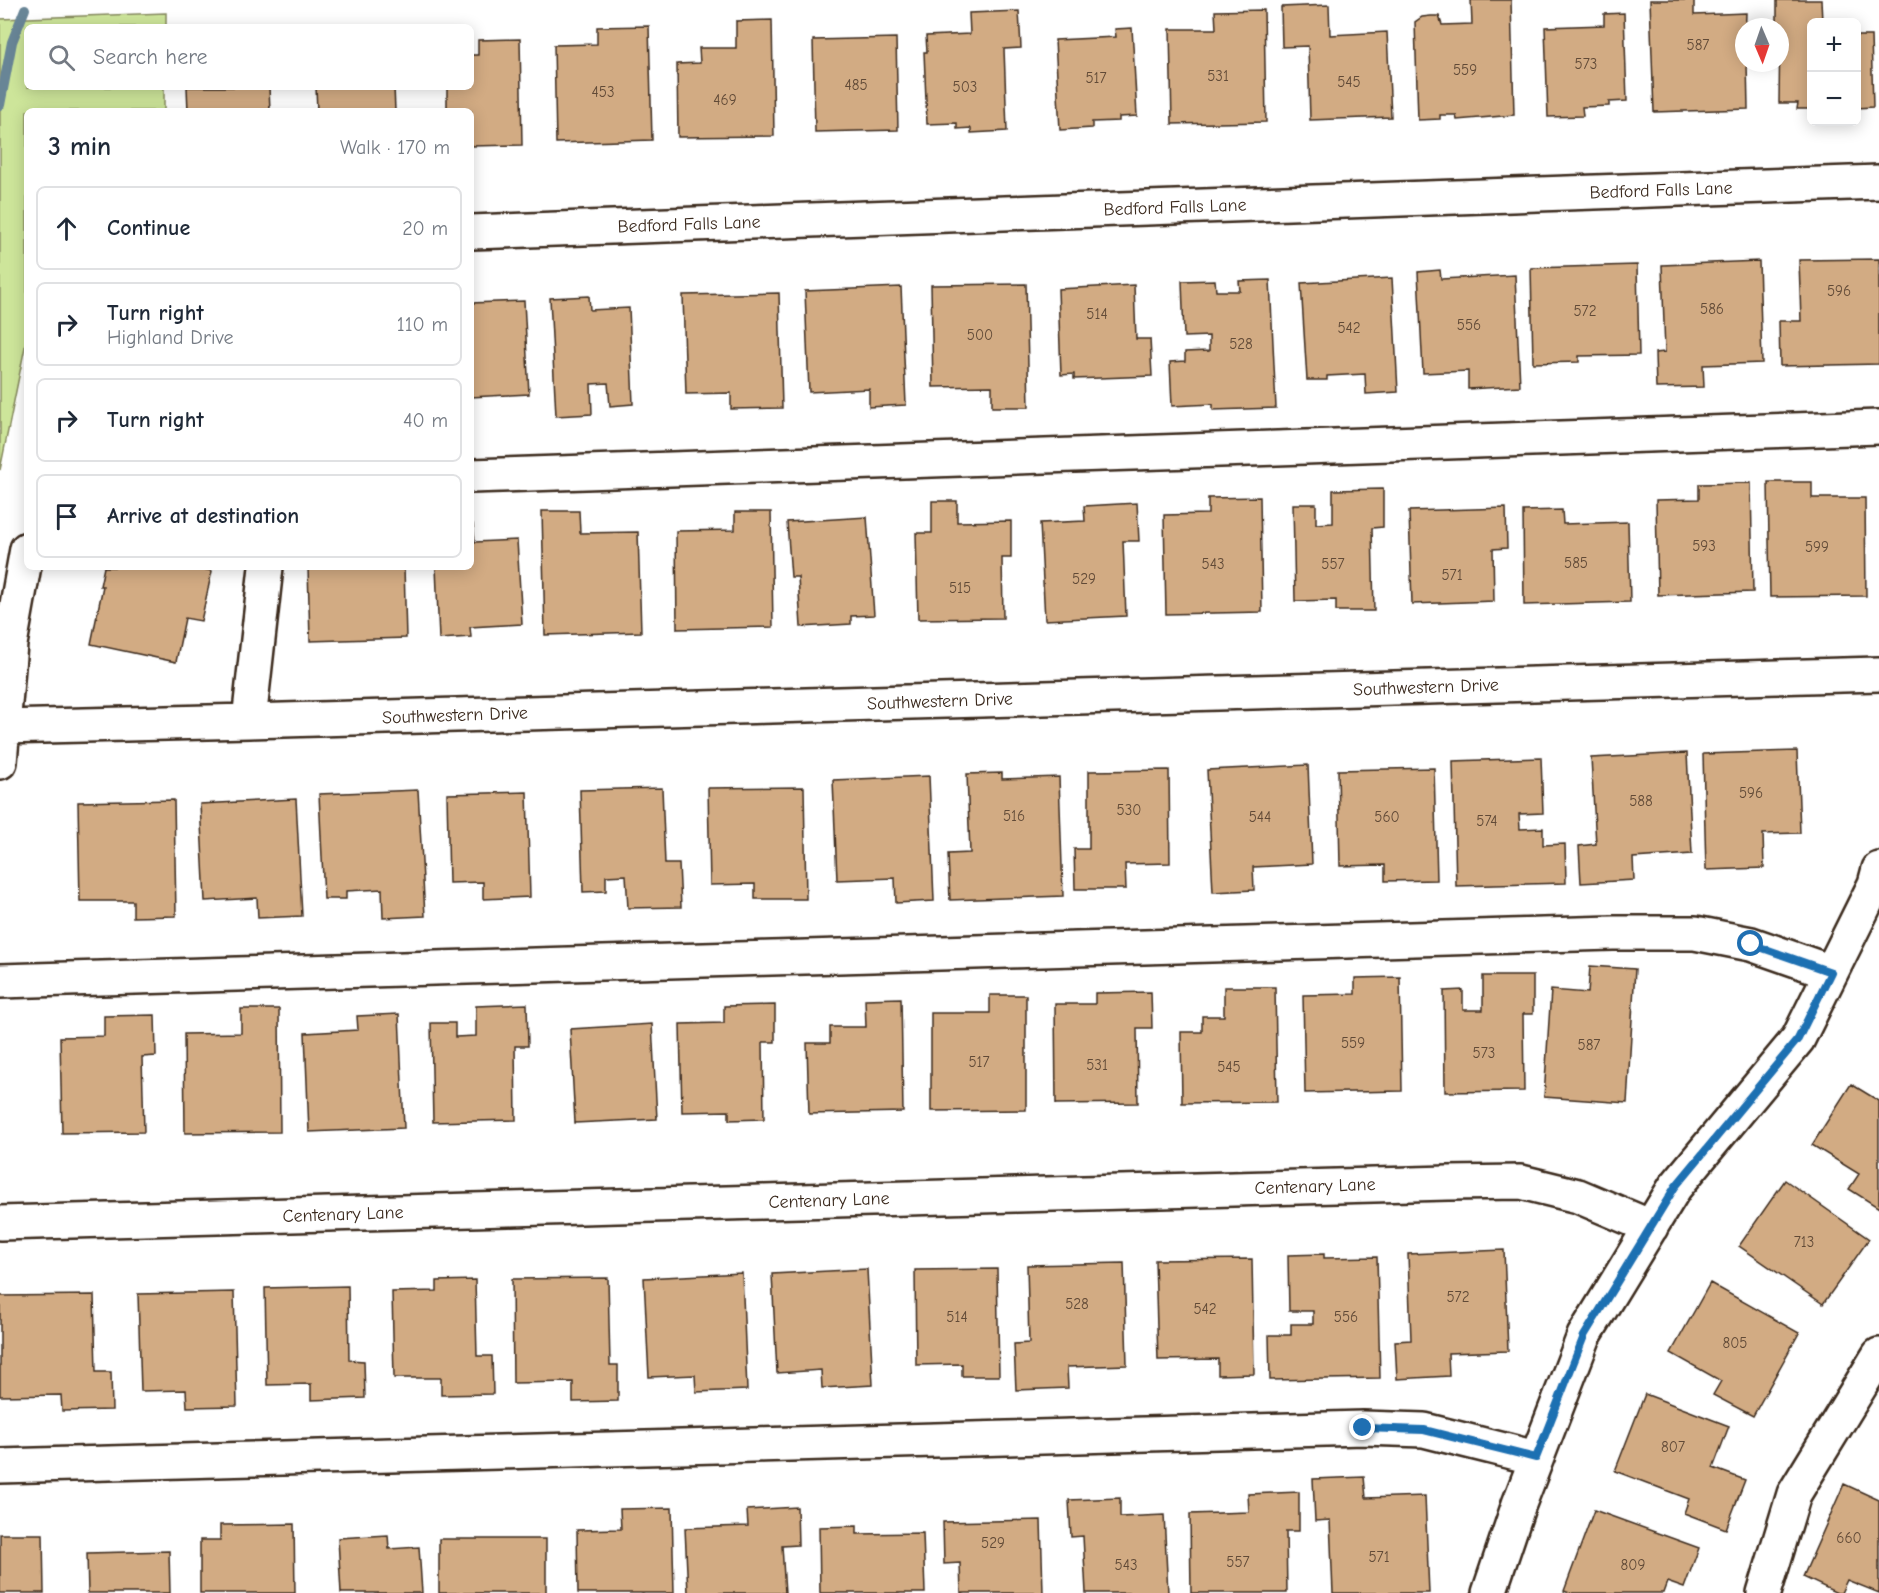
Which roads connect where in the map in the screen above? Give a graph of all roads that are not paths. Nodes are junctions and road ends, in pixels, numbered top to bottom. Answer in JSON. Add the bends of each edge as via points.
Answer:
{"nodes":[{"id":1,"x":1879,"y":182,"type":"edge"},
{"id":2,"x":474,"y":232,"type":"edge"},
{"id":3,"x":1879,"y":427,"type":"edge"},
{"id":4,"x":474,"y":476,"type":"edge"},
{"id":5,"x":24,"y":566,"type":"edge"},
{"id":6,"x":266,"y":570,"type":"edge"},
{"id":7,"x":1879,"y":674,"type":"edge"},
{"id":8,"x":249,"y":721,"type":"junction"},
{"id":9,"x":2,"y":727,"type":"junction"},
{"id":10,"x":0,"y":762,"type":"edge"},
{"id":11,"x":1879,"y":869,"type":"edge"},
{"id":12,"x":1831,"y":972,"type":"junction"},
{"id":13,"x":0,"y":981,"type":"edge"},
{"id":14,"x":0,"y":1223,"type":"edge"},
{"id":15,"x":1651,"y":1227,"type":"junction"},
{"id":16,"x":1879,"y":1354,"type":"edge"},
{"id":17,"x":1536,"y":1458,"type":"junction"},
{"id":18,"x":0,"y":1466,"type":"edge"},
{"id":19,"x":1489,"y":1593,"type":"edge"},
{"id":20,"x":1764,"y":1593,"type":"edge"}],
"edges":[{"from":1,"to":2,"type":"street","name":"Bedford Falls Lane"},
{"from":3,"to":4,"type":"street"},
{"from":5,"to":9,"type":"street","via":[[10,644]]},
{"from":6,"to":8,"type":"street"},
{"from":7,"to":8,"type":"street","name":"Southwestern Drive"},
{"from":8,"to":9,"type":"street","name":"Southwestern Drive"},
{"from":9,"to":10,"type":"street"},
{"from":11,"to":12,"type":"street"},
{"from":12,"to":13,"type":"street","via":[[1751,944],[1695,933],[1613,933]]},
{"from":12,"to":15,"type":"street","via":[[1798,1039],[1675,1187]]},
{"from":14,"to":15,"type":"street","name":"Centenary Lane","via":[[1521,1182],[1578,1196]]},
{"from":15,"to":17,"type":"street","via":[[1584,1336]]},
{"from":16,"to":20,"type":"street","via":[[1794,1494]]},
{"from":17,"to":18,"type":"street","via":[[1424,1430],[1363,1428]]},
{"from":17,"to":19,"type":"street"}]}
